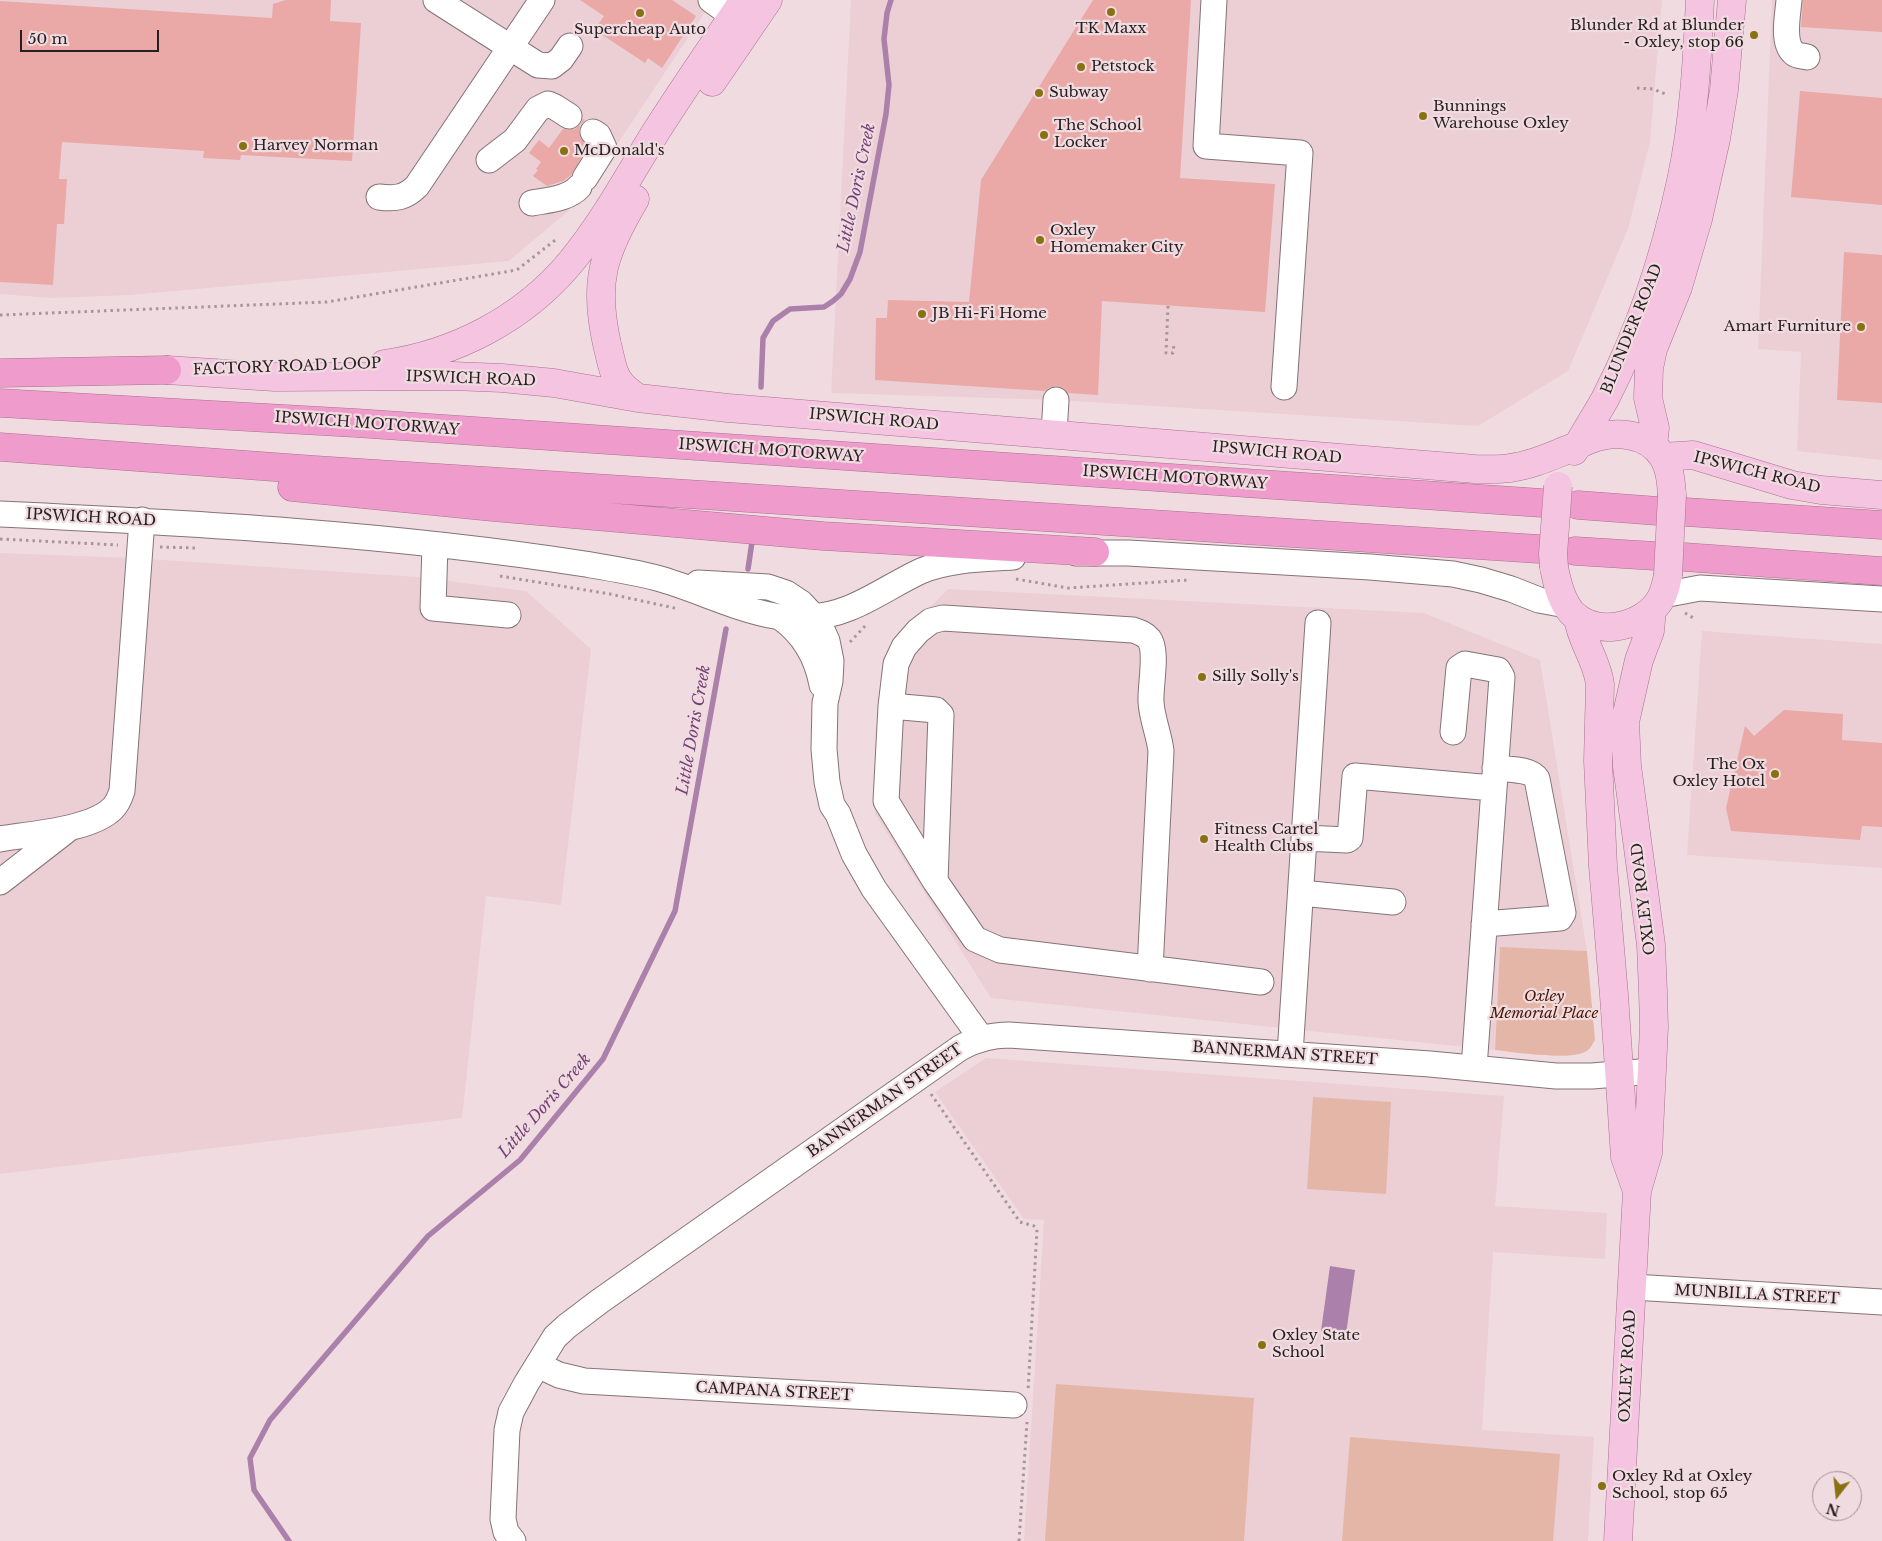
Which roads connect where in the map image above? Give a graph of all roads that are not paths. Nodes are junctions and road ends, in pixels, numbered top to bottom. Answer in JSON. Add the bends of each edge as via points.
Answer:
{"nodes":[{"id":1,"x":436,"y":0,"type":"edge"},
{"id":2,"x":542,"y":0,"type":"edge"},
{"id":3,"x":711,"y":0,"type":"edge"},
{"id":4,"x":768,"y":0,"type":"edge"},
{"id":5,"x":1214,"y":0,"type":"edge"},
{"id":6,"x":1700,"y":0,"type":"edge"},
{"id":7,"x":1732,"y":0,"type":"edge"},
{"id":8,"x":1789,"y":0,"type":"edge"},
{"id":9,"x":742,"y":14,"type":"edge"},
{"id":10,"x":570,"y":46,"type":"dead end"},
{"id":11,"x":511,"y":47,"type":"junction"},
{"id":12,"x":1807,"y":57,"type":"dead end"},
{"id":13,"x":562,"y":111,"type":"dead end"},
{"id":14,"x":593,"y":132,"type":"dead end"},
{"id":15,"x":489,"y":160,"type":"dead end"},
{"id":16,"x":379,"y":197,"type":"dead end"},
{"id":17,"x":532,"y":203,"type":"dead end"},
{"id":18,"x":167,"y":370,"type":"junction"},
{"id":19,"x":0,"y":373,"type":"edge"},
{"id":20,"x":1284,"y":387,"type":"dead end"},
{"id":21,"x":638,"y":398,"type":"junction"},
{"id":22,"x":1056,"y":400,"type":"dead end"},
{"id":23,"x":0,"y":403,"type":"edge"},
{"id":24,"x":1054,"y":434,"type":"junction"},
{"id":25,"x":1577,"y":446,"type":"junction"},
{"id":26,"x":0,"y":447,"type":"edge"},
{"id":27,"x":1658,"y":451,"type":"junction"},
{"id":28,"x":0,"y":463,"type":"edge"},
{"id":29,"x":1550,"y":495,"type":"junction"},
{"id":30,"x":1882,"y":495,"type":"edge"},
{"id":31,"x":1578,"y":505,"type":"dead end"},
{"id":32,"x":1672,"y":506,"type":"junction"},
{"id":33,"x":0,"y":514,"type":"edge"},
{"id":34,"x":142,"y":520,"type":"junction"},
{"id":35,"x":1882,"y":525,"type":"edge"},
{"id":36,"x":435,"y":545,"type":"junction"},
{"id":37,"x":1575,"y":551,"type":"dead end"},
{"id":38,"x":1095,"y":552,"type":"junction"},
{"id":39,"x":1547,"y":558,"type":"junction"},
{"id":40,"x":1882,"y":571,"type":"edge"},
{"id":41,"x":658,"y":578,"type":"junction"},
{"id":42,"x":1667,"y":584,"type":"junction"},
{"id":43,"x":1882,"y":599,"type":"edge"},
{"id":44,"x":1572,"y":611,"type":"junction"},
{"id":45,"x":508,"y":615,"type":"dead end"},
{"id":46,"x":780,"y":617,"type":"junction"},
{"id":47,"x":815,"y":617,"type":"junction"},
{"id":48,"x":1318,"y":623,"type":"dead end"},
{"id":49,"x":825,"y":704,"type":"junction"},
{"id":50,"x":891,"y":706,"type":"junction"},
{"id":51,"x":1453,"y":732,"type":"dead end"},
{"id":52,"x":1494,"y":778,"type":"junction"},
{"id":53,"x":70,"y":828,"type":"junction"},
{"id":54,"x":1304,"y":838,"type":"junction"},
{"id":55,"x":0,"y":839,"type":"edge"},
{"id":56,"x":935,"y":881,"type":"junction"},
{"id":57,"x":0,"y":882,"type":"edge"},
{"id":58,"x":1301,"y":893,"type":"junction"},
{"id":59,"x":1393,"y":902,"type":"dead end"},
{"id":60,"x":1484,"y":924,"type":"junction"},
{"id":61,"x":1150,"y":968,"type":"junction"},
{"id":62,"x":1261,"y":982,"type":"dead end"},
{"id":63,"x":981,"y":1038,"type":"junction"},
{"id":64,"x":1290,"y":1054,"type":"junction"},
{"id":65,"x":1474,"y":1068,"type":"junction"},
{"id":66,"x":1652,"y":1071,"type":"junction"},
{"id":67,"x":1620,"y":1074,"type":"junction"},
{"id":68,"x":1637,"y":1191,"type":"junction"},
{"id":69,"x":1633,"y":1287,"type":"junction"},
{"id":70,"x":1882,"y":1302,"type":"edge"},
{"id":71,"x":538,"y":1365,"type":"junction"},
{"id":72,"x":1023,"y":1406,"type":"road end"},
{"id":73,"x":509,"y":1534,"type":"edge"},
{"id":74,"x":1618,"y":1541,"type":"edge"}],
"edges":[{"from":1,"to":11,"type":"street"},
{"from":2,"to":11,"type":"street"},
{"from":3,"to":9,"type":"street"},
{"from":4,"to":9,"type":"main road","name":"FACTORY ROAD LOOP"},
{"from":5,"to":20,"type":"street","via":[[1206,146],[1300,153]]},
{"from":6,"to":25,"type":"main road","name":"BLUNDER ROAD","via":[[1689,133],[1670,227],[1644,309],[1604,399]]},
{"from":7,"to":27,"type":"main road","name":"BLUNDER ROAD","via":[[1716,139],[1698,219],[1649,368],[1648,398]]},
{"from":8,"to":12,"type":"street","via":[[1789,46],[1796,54]]},
{"from":9,"to":18,"type":"main road","name":"FACTORY ROAD LOOP","via":[[658,128],[576,256],[547,287],[507,319],[443,350],[397,362],[356,367]]},
{"from":9,"to":21,"type":"main road","name":"FACTORY ROAD LOOP","via":[[622,220],[604,266],[600,305],[612,366],[620,383]]},
{"from":10,"to":11,"type":"street","via":[[552,66],[538,65]]},
{"from":11,"to":16,"type":"street","via":[[417,186],[409,194],[396,199]]},
{"from":13,"to":15,"type":"street","via":[[527,149],[509,160]]},
{"from":14,"to":17,"type":"street","via":[[604,148],[582,183],[563,197]]},
{"from":18,"to":19,"type":"highway"},
{"from":18,"to":21,"type":"main road","name":"IPSWICH ROAD","via":[[275,377],[502,378],[578,386]]},
{"from":21,"to":24,"type":"main road","name":"IPSWICH ROAD"},
{"from":22,"to":24,"type":"street"},
{"from":23,"to":29,"type":"highway","name":"IPSWICH MOTORWAY"},
{"from":24,"to":25,"type":"main road","name":"IPSWICH ROAD","via":[[1475,469],[1524,466]]},
{"from":25,"to":27,"type":"main road","via":[[1613,433],[1640,439]]},
{"from":25,"to":29,"type":"main road"},
{"from":26,"to":39,"type":"highway"},
{"from":27,"to":30,"type":"main road","name":"IPSWICH ROAD","via":[[1692,455],[1792,485]]},
{"from":27,"to":32,"type":"main road","via":[[1671,480]]},
{"from":28,"to":38,"type":"highway","via":[[823,536]]},
{"from":29,"to":39,"type":"main road","bridge":true,"via":[[1553,554]]},
{"from":31,"to":32,"type":"highway"},
{"from":32,"to":35,"type":"highway"},
{"from":32,"to":42,"type":"main road","bridge":true},
{"from":33,"to":34,"type":"street","name":"IPSWICH ROAD"},
{"from":34,"to":36,"type":"street","name":"IPSWICH ROAD"},
{"from":34,"to":53,"type":"street","via":[[122,791],[119,800],[104,815]]},
{"from":36,"to":41,"type":"street","name":"IPSWICH ROAD","via":[[578,563]]},
{"from":36,"to":45,"type":"street","via":[[433,608]]},
{"from":37,"to":42,"type":"highway"},
{"from":38,"to":44,"type":"street","name":"IPSWICH ROAD","via":[[1453,574],[1511,589]]},
{"from":38,"to":47,"type":"street","name":"IPSWICH ROAD","via":[[942,564],[852,607]]},
{"from":39,"to":44,"type":"main road"},
{"from":40,"to":42,"type":"highway"},
{"from":41,"to":46,"type":"street","name":"IPSWICH ROAD"},
{"from":41,"to":47,"type":"street","name":"IPSWICH ROAD","via":[[768,587],[786,593]]},
{"from":42,"to":43,"type":"street"},
{"from":42,"to":44,"type":"main road","via":[[1640,620],[1615,627],[1588,623]]},
{"from":42,"to":66,"type":"main road","name":"OXLEY ROAD","via":[[1637,668],[1625,722],[1627,766],[1651,945]]},
{"from":44,"to":67,"type":"main road","name":"OXLEY ROAD","via":[[1600,684],[1598,761],[1603,866]]},
{"from":46,"to":47,"type":"street","name":"IPSWICH ROAD"},
{"from":46,"to":49,"type":"street","via":[[810,649],[819,668]]},
{"from":47,"to":49,"type":"street","via":[[828,641],[831,661]]},
{"from":48,"to":54,"type":"street"},
{"from":49,"to":63,"type":"street","via":[[827,782],[832,805],[854,854],[874,889]]},
{"from":50,"to":56,"type":"street","via":[[886,801]]},
{"from":50,"to":56,"type":"street","via":[[936,710],[942,715]]},
{"from":50,"to":61,"type":"street","via":[[896,664],[904,647],[931,621],[943,618],[1133,630],[1150,640],[1151,701],[1161,751]]},
{"from":51,"to":52,"type":"street","via":[[1459,668],[1465,664],[1498,670],[1502,677]]},
{"from":52,"to":54,"type":"street","via":[[1355,776],[1350,838]]},
{"from":52,"to":60,"type":"street"},
{"from":52,"to":60,"type":"street","via":[[1527,772],[1537,778],[1563,913],[1560,918]]},
{"from":53,"to":55,"type":"street"},
{"from":53,"to":57,"type":"street"},
{"from":54,"to":58,"type":"street"},
{"from":56,"to":61,"type":"street","via":[[967,930],[986,945],[1000,950]]},
{"from":58,"to":59,"type":"street"},
{"from":58,"to":64,"type":"street"},
{"from":60,"to":65,"type":"street"},
{"from":61,"to":62,"type":"street"},
{"from":63,"to":64,"type":"street","name":"BANNERMAN STREET","via":[[1009,1035]]},
{"from":63,"to":71,"type":"street","name":"BANNERMAN STREET","via":[[960,1048],[600,1301],[555,1337]]},
{"from":64,"to":65,"type":"street","name":"BANNERMAN STREET"},
{"from":65,"to":67,"type":"street","name":"BANNERMAN STREET","via":[[1556,1076]]},
{"from":66,"to":67,"type":"street","name":"BANNERMAN STREET"},
{"from":66,"to":68,"type":"main road","name":"OXLEY ROAD","via":[[1648,1153]]},
{"from":67,"to":68,"type":"main road","name":"OXLEY ROAD","via":[[1625,1157]]},
{"from":68,"to":69,"type":"main road","name":"OXLEY ROAD"},
{"from":69,"to":70,"type":"street","name":"MUNBILLA STREET"},
{"from":69,"to":74,"type":"main road","name":"OXLEY ROAD"},
{"from":71,"to":72,"type":"street","name":"CAMPANA STREET","via":[[559,1375],[584,1381]]},
{"from":71,"to":73,"type":"street","name":"BANNERMAN STREET","via":[[511,1412],[506,1430],[503,1502]]}]}
